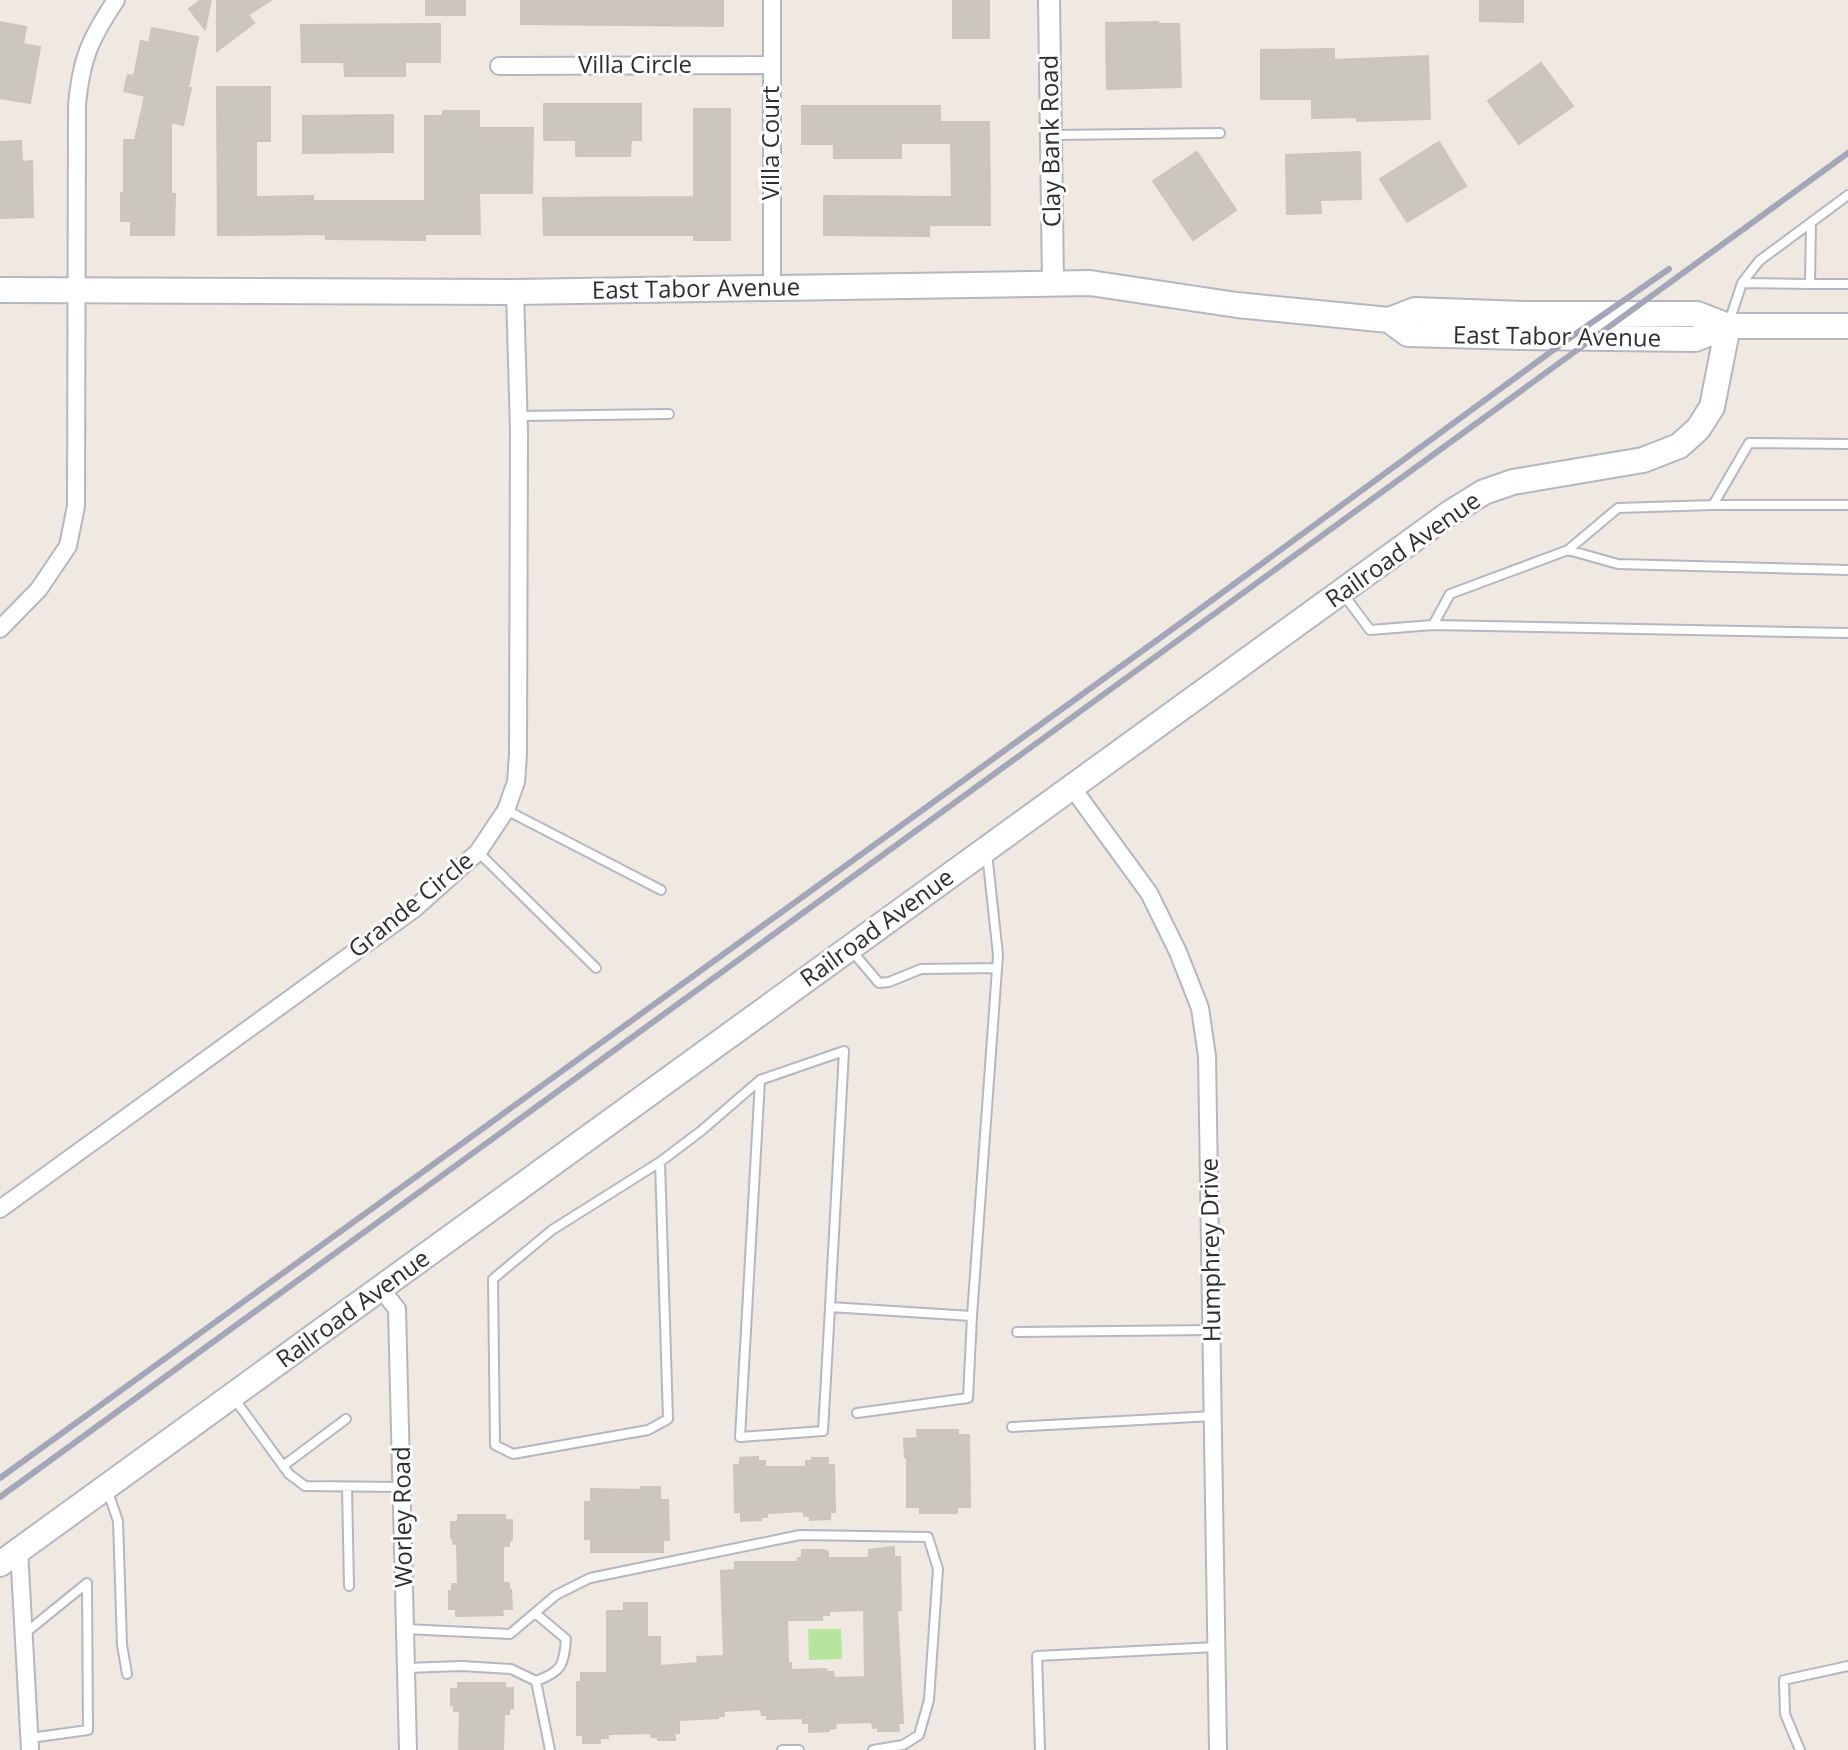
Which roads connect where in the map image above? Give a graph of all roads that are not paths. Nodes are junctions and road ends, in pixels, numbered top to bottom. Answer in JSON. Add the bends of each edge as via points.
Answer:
{"nodes":[{"id":1,"x":116,"y":0,"type":"edge"},
{"id":2,"x":772,"y":0,"type":"edge"},
{"id":3,"x":1049,"y":0,"type":"edge"},
{"id":4,"x":771,"y":65,"type":"junction"},
{"id":5,"x":499,"y":66,"type":"dead end"},
{"id":6,"x":1220,"y":133,"type":"dead end"},
{"id":7,"x":1051,"y":135,"type":"junction"},
{"id":8,"x":1848,"y":195,"type":"edge"},
{"id":9,"x":1811,"y":223,"type":"junction"},
{"id":10,"x":1053,"y":282,"type":"junction"},
{"id":11,"x":1742,"y":283,"type":"junction"},
{"id":12,"x":1810,"y":284,"type":"junction"},
{"id":13,"x":1848,"y":284,"type":"edge"},
{"id":14,"x":772,"y":287,"type":"junction"},
{"id":15,"x":78,"y":289,"type":"junction"},
{"id":16,"x":0,"y":290,"type":"edge"},
{"id":17,"x":515,"y":292,"type":"junction"},
{"id":18,"x":1728,"y":326,"type":"junction"},
{"id":19,"x":1848,"y":326,"type":"edge"},
{"id":20,"x":669,"y":414,"type":"dead end"},
{"id":21,"x":518,"y":416,"type":"junction"},
{"id":22,"x":1848,"y":444,"type":"edge"},
{"id":23,"x":1713,"y":505,"type":"junction"},
{"id":24,"x":1848,"y":505,"type":"edge"},
{"id":25,"x":1568,"y":550,"type":"junction"},
{"id":26,"x":1848,"y":570,"type":"edge"},
{"id":27,"x":1341,"y":592,"type":"junction"},
{"id":28,"x":1433,"y":625,"type":"junction"},
{"id":29,"x":0,"y":629,"type":"edge"},
{"id":30,"x":1848,"y":633,"type":"edge"},
{"id":31,"x":1071,"y":786,"type":"junction"},
{"id":32,"x":506,"y":810,"type":"junction"},
{"id":33,"x":986,"y":848,"type":"junction"},
{"id":34,"x":478,"y":852,"type":"junction"},
{"id":35,"x":661,"y":890,"type":"dead end"},
{"id":36,"x":849,"y":948,"type":"junction"},
{"id":37,"x":596,"y":968,"type":"dead end"},
{"id":38,"x":997,"y":968,"type":"junction"},
{"id":39,"x":760,"y":1080,"type":"junction"},
{"id":40,"x":660,"y":1162,"type":"junction"},
{"id":41,"x":0,"y":1209,"type":"edge"},
{"id":42,"x":381,"y":1289,"type":"junction"},
{"id":43,"x":830,"y":1307,"type":"junction"},
{"id":44,"x":972,"y":1316,"type":"junction"},
{"id":45,"x":1213,"y":1330,"type":"junction"},
{"id":46,"x":1017,"y":1332,"type":"dead end"},
{"id":47,"x":232,"y":1397,"type":"junction"},
{"id":48,"x":857,"y":1413,"type":"dead end"},
{"id":49,"x":1214,"y":1416,"type":"junction"},
{"id":50,"x":346,"y":1419,"type":"dead end"},
{"id":51,"x":1012,"y":1427,"type":"dead end"},
{"id":52,"x":283,"y":1466,"type":"junction"},
{"id":53,"x":105,"y":1487,"type":"junction"},
{"id":54,"x":347,"y":1487,"type":"junction"},
{"id":55,"x":403,"y":1487,"type":"junction"},
{"id":56,"x":10,"y":1556,"type":"edge"},
{"id":57,"x":349,"y":1586,"type":"dead end"},
{"id":58,"x":535,"y":1613,"type":"junction"},
{"id":59,"x":405,"y":1629,"type":"junction"},
{"id":60,"x":24,"y":1634,"type":"junction"},
{"id":61,"x":1217,"y":1646,"type":"junction"},
{"id":62,"x":1848,"y":1666,"type":"edge"},
{"id":63,"x":406,"y":1668,"type":"junction"},
{"id":64,"x":127,"y":1674,"type":"dead end"},
{"id":65,"x":536,"y":1681,"type":"junction"},
{"id":66,"x":30,"y":1744,"type":"edge"},
{"id":67,"x":408,"y":1750,"type":"edge"},
{"id":68,"x":550,"y":1750,"type":"edge"},
{"id":69,"x":782,"y":1750,"type":"edge"},
{"id":70,"x":799,"y":1750,"type":"edge"},
{"id":71,"x":873,"y":1750,"type":"edge"},
{"id":72,"x":1040,"y":1750,"type":"edge"},
{"id":73,"x":1218,"y":1750,"type":"edge"},
{"id":74,"x":1800,"y":1750,"type":"edge"}],
"edges":[{"from":1,"to":15,"type":"street","via":[[93,34],[80,70]]},
{"from":2,"to":4,"type":"street","name":"Villa Court"},
{"from":3,"to":7,"type":"street","name":"Clay Bank Road"},
{"from":4,"to":5,"type":"street","name":"Villa Circle"},
{"from":4,"to":14,"type":"street","name":"Villa Court"},
{"from":6,"to":7,"type":"lane"},
{"from":7,"to":10,"type":"street","name":"Clay Bank Road"},
{"from":8,"to":9,"type":"lane"},
{"from":9,"to":11,"type":"lane","via":[[1759,261]]},
{"from":9,"to":12,"type":"lane"},
{"from":10,"to":14,"type":"main road","name":"East Tabor Avenue"},
{"from":10,"to":18,"type":"main road","name":"East Tabor Avenue","via":[[1389,320],[1415,310],[1697,314]]},
{"from":11,"to":12,"type":"lane"},
{"from":11,"to":18,"type":"lane"},
{"from":12,"to":13,"type":"lane"},
{"from":14,"to":17,"type":"main road","name":"East Tabor Avenue"},
{"from":15,"to":16,"type":"main road","name":"East Tabor Avenue"},
{"from":15,"to":17,"type":"main road","name":"East Tabor Avenue"},
{"from":15,"to":29,"type":"street","via":[[76,506],[68,546],[39,589]]},
{"from":17,"to":21,"type":"street","name":"Grande Circle"},
{"from":18,"to":19,"type":"main road","name":"East Tabor Avenue"},
{"from":18,"to":27,"type":"main road","name":"Railroad Avenue","via":[[1712,407],[1679,446],[1643,460],[1513,482],[1484,492]]},
{"from":20,"to":21,"type":"lane"},
{"from":21,"to":32,"type":"street","name":"Grande Circle","via":[[518,754]]},
{"from":22,"to":23,"type":"lane","via":[[1749,443]]},
{"from":23,"to":24,"type":"lane"},
{"from":23,"to":25,"type":"lane","via":[[1618,508]]},
{"from":25,"to":26,"type":"lane","via":[[1618,564]]},
{"from":25,"to":28,"type":"lane","via":[[1450,594]]},
{"from":27,"to":28,"type":"lane","via":[[1370,630]]},
{"from":27,"to":31,"type":"main road","name":"Railroad Avenue"},
{"from":28,"to":30,"type":"lane"},
{"from":31,"to":33,"type":"main road","name":"Railroad Avenue"},
{"from":31,"to":45,"type":"street","name":"Humphrey Drive","via":[[1149,893],[1200,1008],[1207,1056]]},
{"from":32,"to":34,"type":"street","name":"Grande Circle"},
{"from":32,"to":35,"type":"lane"},
{"from":33,"to":36,"type":"main road","name":"Railroad Avenue"},
{"from":33,"to":38,"type":"lane"},
{"from":34,"to":37,"type":"lane"},
{"from":34,"to":41,"type":"street","name":"Grande Circle","via":[[414,909]]},
{"from":36,"to":38,"type":"lane","via":[[879,983],[921,969]]},
{"from":36,"to":42,"type":"main road","name":"Railroad Avenue"},
{"from":38,"to":44,"type":"lane"},
{"from":39,"to":40,"type":"lane"},
{"from":39,"to":43,"type":"lane","via":[[844,1051]]},
{"from":39,"to":43,"type":"lane","via":[[740,1437],[823,1431]]},
{"from":40,"to":40,"type":"lane","via":[[668,1419],[648,1430],[513,1454],[495,1445],[493,1279],[552,1230]]},
{"from":42,"to":47,"type":"main road","name":"Railroad Avenue"},
{"from":42,"to":55,"type":"street","name":"Worley Road","via":[[397,1309]]},
{"from":43,"to":44,"type":"lane"},
{"from":44,"to":48,"type":"lane","via":[[968,1398]]},
{"from":45,"to":46,"type":"lane"},
{"from":45,"to":49,"type":"street","name":"Humphrey Drive"},
{"from":47,"to":52,"type":"lane"},
{"from":47,"to":53,"type":"main road","name":"Railroad Avenue"},
{"from":49,"to":51,"type":"lane"},
{"from":49,"to":61,"type":"street","name":"Humphrey Drive"},
{"from":50,"to":52,"type":"lane"},
{"from":52,"to":54,"type":"lane","via":[[305,1486]]},
{"from":53,"to":56,"type":"main road","name":"Railroad Avenue"},
{"from":53,"to":64,"type":"lane","via":[[118,1521]]},
{"from":54,"to":55,"type":"lane"},
{"from":54,"to":57,"type":"lane"},
{"from":55,"to":59,"type":"street","name":"Worley Road"},
{"from":56,"to":60,"type":"street"},
{"from":58,"to":59,"type":"lane","via":[[510,1634]]},
{"from":58,"to":65,"type":"lane","via":[[566,1639],[565,1659],[555,1674]]},
{"from":58,"to":71,"type":"lane","via":[[590,1578],[800,1535],[928,1537],[938,1569],[929,1700],[919,1735],[903,1745]]},
{"from":59,"to":63,"type":"street","name":"Worley Road"},
{"from":60,"to":66,"type":"street"},
{"from":60,"to":66,"type":"lane","via":[[87,1583],[88,1730]]},
{"from":61,"to":72,"type":"lane","via":[[1037,1656]]},
{"from":61,"to":73,"type":"street","name":"Humphrey Drive"},
{"from":62,"to":74,"type":"lane","via":[[1784,1680],[1785,1714]]},
{"from":63,"to":65,"type":"lane","via":[[511,1669]]},
{"from":63,"to":67,"type":"street","name":"Worley Road"},
{"from":65,"to":68,"type":"lane"},
{"from":69,"to":70,"type":"lane"}]}
